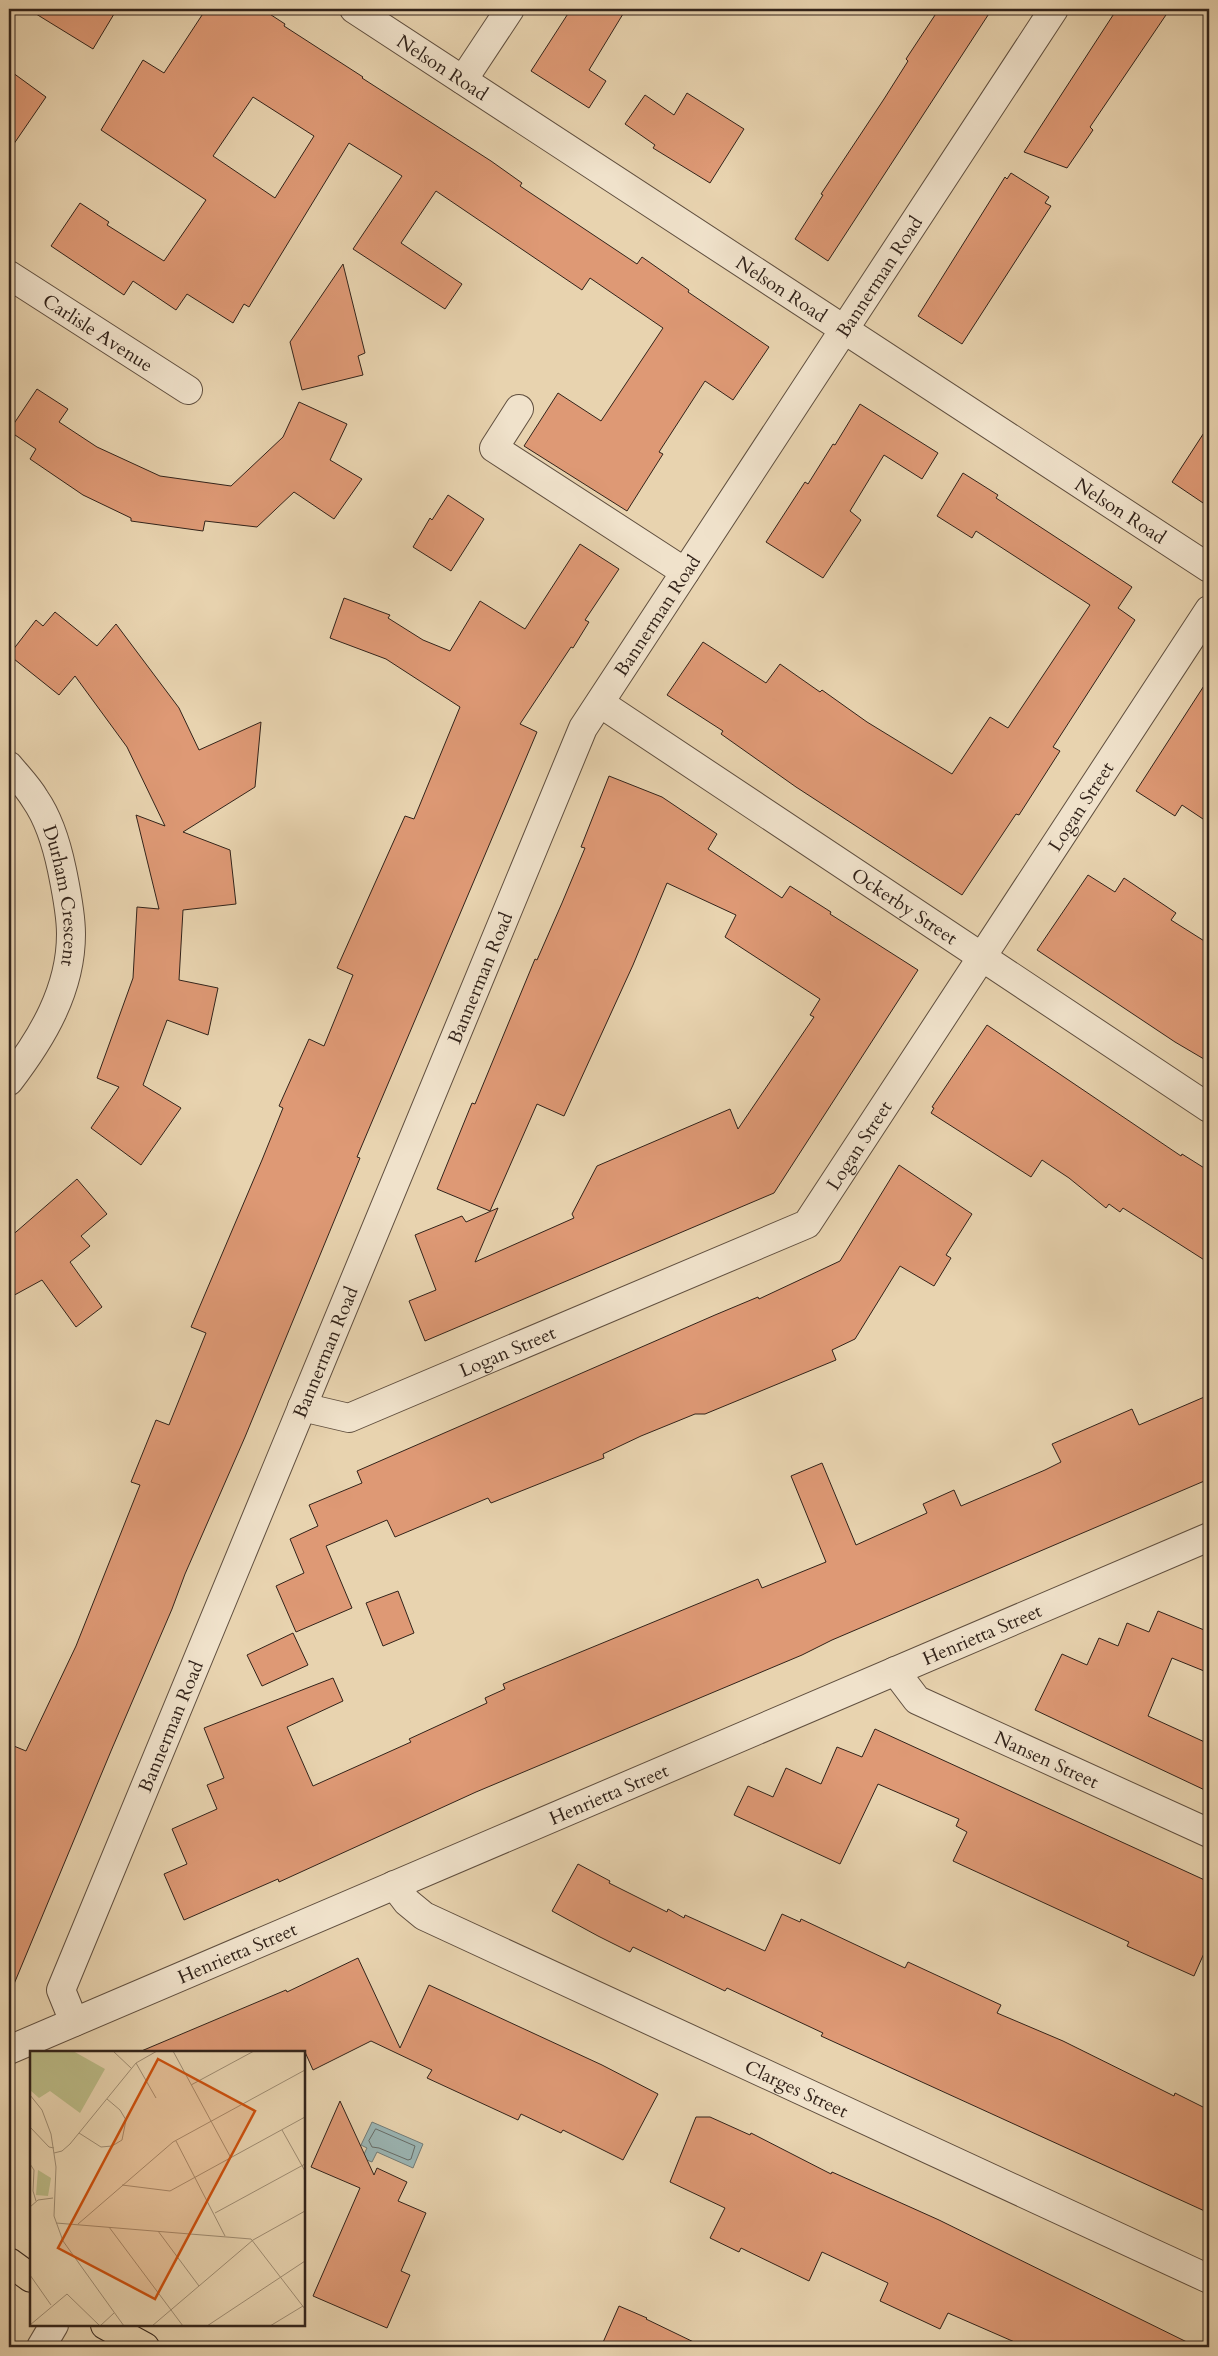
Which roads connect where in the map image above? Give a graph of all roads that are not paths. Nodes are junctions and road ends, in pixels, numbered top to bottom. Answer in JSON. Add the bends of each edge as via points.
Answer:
{"nodes":[{"id":1,"x":354,"y":9,"type":"edge"},
{"id":2,"x":510,"y":9,"type":"edge"},
{"id":3,"x":1054,"y":9,"type":"edge"},
{"id":4,"x":463,"y":80,"type":"junction"},
{"id":5,"x":9,"y":275,"type":"edge"},
{"id":6,"x":844,"y":330,"type":"junction"},
{"id":7,"x":188,"y":390,"type":"dead end"},
{"id":8,"x":519,"y":409,"type":"dead end"},
{"id":9,"x":1209,"y":568,"type":"edge"},
{"id":10,"x":685,"y":572,"type":"junction"},
{"id":11,"x":1209,"y":610,"type":"edge"},
{"id":12,"x":600,"y":702,"type":"junction"},
{"id":13,"x":9,"y":766,"type":"edge"},
{"id":14,"x":982,"y":957,"type":"junction"},
{"id":15,"x":9,"y":1081,"type":"edge"},
{"id":16,"x":1209,"y":1108,"type":"edge"},
{"id":17,"x":302,"y":1407,"type":"junction"},
{"id":18,"x":1209,"y":1536,"type":"edge"},
{"id":19,"x":895,"y":1671,"type":"junction"},
{"id":20,"x":1209,"y":1833,"type":"edge"},
{"id":21,"x":394,"y":1884,"type":"junction"},
{"id":22,"x":74,"y":2022,"type":"junction"},
{"id":23,"x":9,"y":2050,"type":"edge"},
{"id":24,"x":1209,"y":2279,"type":"edge"},
{"id":25,"x":53,"y":2326,"type":"edge"},
{"id":26,"x":107,"y":2326,"type":"edge"},
{"id":27,"x":41,"y":2347,"type":"edge"},
{"id":28,"x":145,"y":2347,"type":"edge"}],
"edges":[{"from":1,"to":4,"type":"street","name":"Nelson Road"},
{"from":2,"to":4,"type":"street"},
{"from":3,"to":6,"type":"street","name":"Bannerman Road"},
{"from":4,"to":6,"type":"street","name":"Nelson Road"},
{"from":5,"to":7,"type":"street","name":"Carlisle Avenue"},
{"from":6,"to":9,"type":"street","name":"Nelson Road"},
{"from":6,"to":10,"type":"street","name":"Bannerman Road"},
{"from":8,"to":10,"type":"street","via":[[494,448]]},
{"from":10,"to":12,"type":"street","name":"Bannerman Road"},
{"from":11,"to":14,"type":"street","name":"Logan Street"},
{"from":12,"to":14,"type":"street","name":"Ockerby Street"},
{"from":12,"to":17,"type":"street","name":"Bannerman Road","via":[[583,728]]},
{"from":13,"to":15,"type":"street","name":"Durham Crescent","via":[[36,800],[56,845],[71,933],[66,974],[52,1016],[34,1049]]},
{"from":14,"to":16,"type":"street","name":"Ockerby Street"},
{"from":14,"to":17,"type":"street","name":"Logan Street","via":[[807,1224],[349,1418]]},
{"from":17,"to":22,"type":"street","name":"Bannerman Road","via":[[61,1990]]},
{"from":18,"to":19,"type":"street","name":"Henrietta Street"},
{"from":19,"to":20,"type":"street","name":"Nansen Street","via":[[917,1700]]},
{"from":19,"to":21,"type":"street","name":"Henrietta Street"},
{"from":21,"to":22,"type":"street","name":"Henrietta Street"},
{"from":21,"to":24,"type":"street","name":"Clarges Street","via":[[407,1902],[424,1916]]},
{"from":22,"to":23,"type":"street","name":"Henrietta Street"},
{"from":25,"to":27,"type":"street"},
{"from":26,"to":28,"type":"main road"}]}
